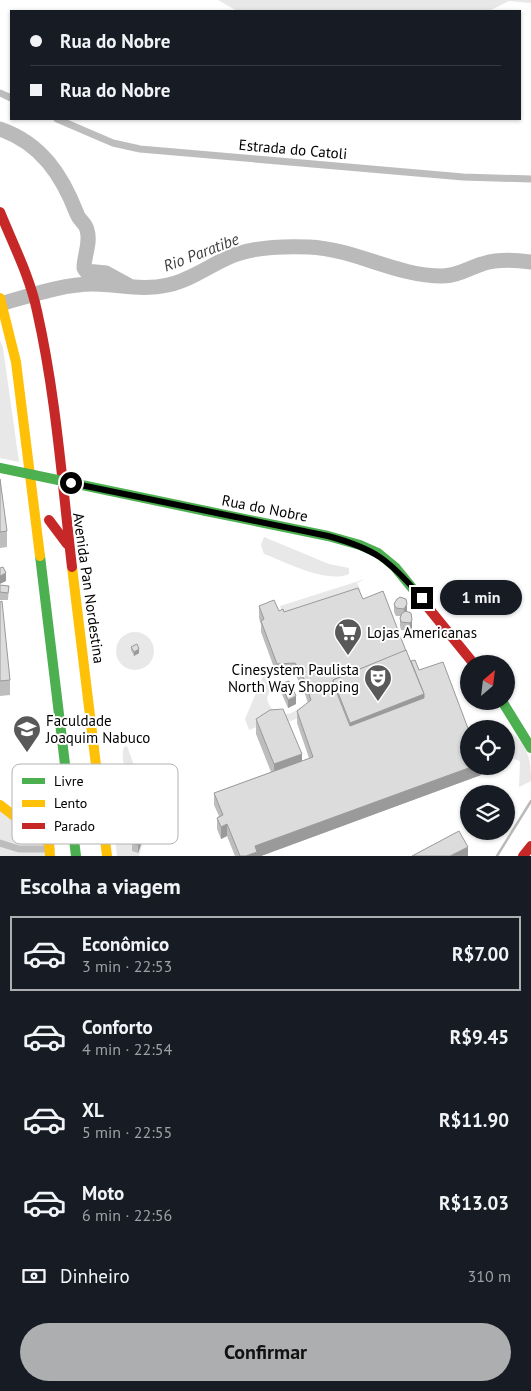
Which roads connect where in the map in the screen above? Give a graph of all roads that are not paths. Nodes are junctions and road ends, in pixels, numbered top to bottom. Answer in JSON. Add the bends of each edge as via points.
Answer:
{"nodes":[{"id":1,"x":59,"y":120,"type":"edge"},
{"id":2,"x":531,"y":179,"type":"edge"},
{"id":3,"x":0,"y":212,"type":"edge"},
{"id":4,"x":0,"y":298,"type":"edge"},
{"id":5,"x":0,"y":468,"type":"edge"},
{"id":6,"x":49,"y":520,"type":"dead end"},
{"id":7,"x":68,"y":546,"type":"junction"},
{"id":8,"x":467,"y":655,"type":"edge"},
{"id":9,"x":508,"y":710,"type":"edge"},
{"id":10,"x":518,"y":727,"type":"junction"},
{"id":11,"x":531,"y":732,"type":"edge"},
{"id":12,"x":531,"y":748,"type":"edge"},
{"id":13,"x":65,"y":764,"type":"edge"},
{"id":14,"x":95,"y":764,"type":"edge"},
{"id":15,"x":0,"y":805,"type":"edge"},
{"id":16,"x":12,"y":814,"type":"edge"},
{"id":17,"x":0,"y":844,"type":"edge"},
{"id":18,"x":531,"y":846,"type":"edge"},
{"id":19,"x":50,"y":852,"type":"edge"},
{"id":20,"x":523,"y":856,"type":"edge"}],
"edges":[{"from":1,"to":2,"type":"street","name":"Estrada do Catoli","via":[[114,142],[140,148],[395,172]]},
{"from":3,"to":7,"type":"main road","name":"Avenida Pan Nordestina","via":[[37,310],[52,396]]},
{"from":4,"to":13,"type":"main road","via":[[16,362]]},
{"from":5,"to":8,"type":"main road","name":"Rua do Nobre","bridge":true,"via":[[360,544],[395,567]]},
{"from":6,"to":7,"type":"main road"},
{"from":7,"to":14,"type":"main road","name":"Avenida Pan Nordestina"},
{"from":9,"to":10,"type":"main road"},
{"from":10,"to":11,"type":"main road"},
{"from":10,"to":12,"type":"main road"},
{"from":15,"to":16,"type":"main road"},
{"from":17,"to":19,"type":"street"},
{"from":18,"to":20,"type":"main road"}]}
